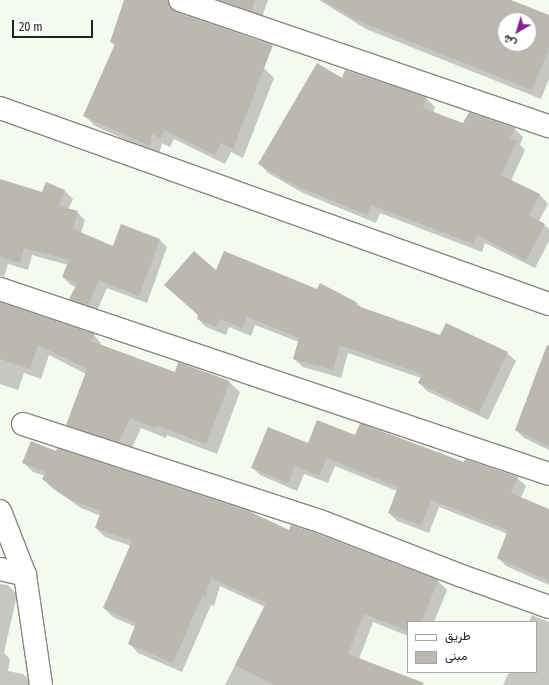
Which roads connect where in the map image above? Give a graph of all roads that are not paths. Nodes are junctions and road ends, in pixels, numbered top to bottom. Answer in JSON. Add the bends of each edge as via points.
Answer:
{"nodes":[{"id":1,"x":180,"y":0,"type":"edge"},
{"id":2,"x":0,"y":108,"type":"edge"},
{"id":3,"x":549,"y":126,"type":"edge"},
{"id":4,"x":0,"y":289,"type":"edge"},
{"id":5,"x":549,"y":304,"type":"edge"},
{"id":6,"x":23,"y":424,"type":"dead end"},
{"id":7,"x":549,"y":474,"type":"edge"},
{"id":8,"x":0,"y":511,"type":"edge"},
{"id":9,"x":0,"y":569,"type":"edge"},
{"id":10,"x":25,"y":575,"type":"junction"},
{"id":11,"x":549,"y":607,"type":"edge"},
{"id":12,"x":42,"y":685,"type":"edge"}],
"edges":[{"from":1,"to":3,"type":"street"},
{"from":2,"to":5,"type":"street"},
{"from":4,"to":7,"type":"street"},
{"from":6,"to":11,"type":"street","via":[[320,521]]},
{"from":8,"to":10,"type":"street"},
{"from":9,"to":10,"type":"street"},
{"from":10,"to":12,"type":"street"}]}
